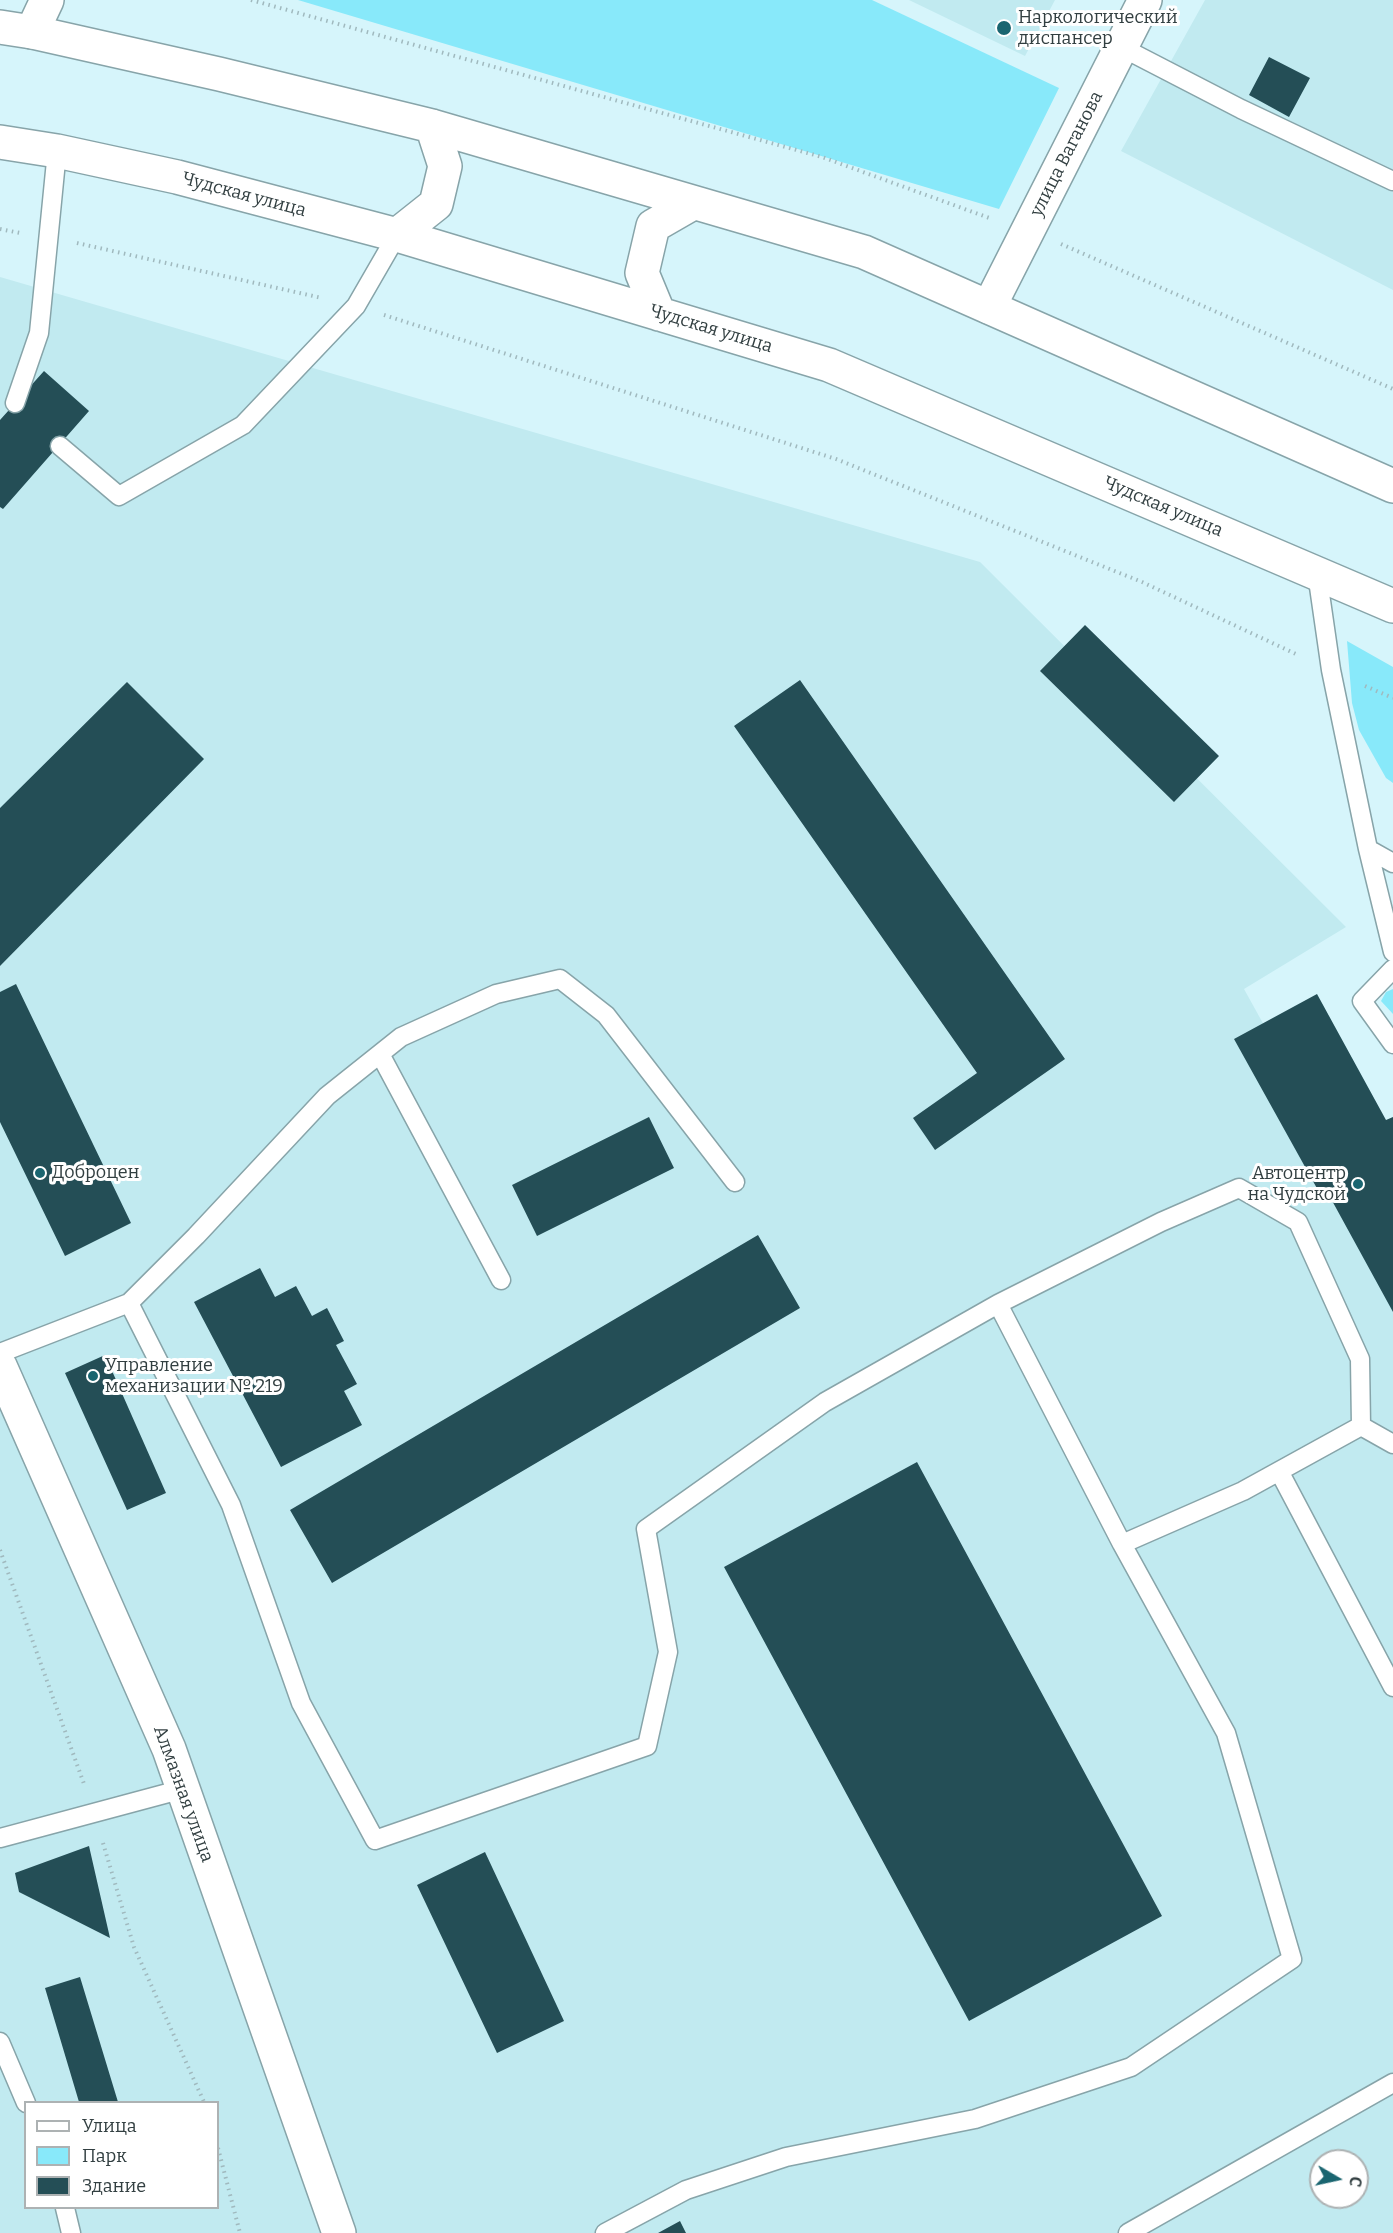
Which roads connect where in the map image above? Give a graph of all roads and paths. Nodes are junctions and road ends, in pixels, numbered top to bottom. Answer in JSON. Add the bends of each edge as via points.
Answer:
{"nodes":[{"id":1,"x":47,"y":0,"type":"edge"},
{"id":2,"x":254,"y":0,"type":"edge"},
{"id":3,"x":1145,"y":0,"type":"edge"},
{"id":4,"x":0,"y":27,"type":"edge"},
{"id":5,"x":32,"y":32,"type":"junction"},
{"id":6,"x":1121,"y":47,"type":"junction"},
{"id":7,"x":432,"y":126,"type":"junction"},
{"id":8,"x":0,"y":142,"type":"edge"},
{"id":9,"x":57,"y":151,"type":"junction"},
{"id":10,"x":1393,"y":181,"type":"edge"},
{"id":11,"x":693,"y":203,"type":"junction"},
{"id":12,"x":0,"y":230,"type":"edge"},
{"id":13,"x":1027,"y":232,"type":"junction"},
{"id":14,"x":397,"y":235,"type":"junction"},
{"id":15,"x":49,"y":237,"type":"junction"},
{"id":16,"x":356,"y":306,"type":"junction"},
{"id":17,"x":989,"y":307,"type":"junction"},
{"id":18,"x":659,"y":314,"type":"junction"},
{"id":19,"x":1393,"y":390,"type":"edge"},
{"id":20,"x":15,"y":403,"type":"dead end"},
{"id":21,"x":60,"y":446,"type":"dead end"},
{"id":22,"x":1393,"y":486,"type":"edge"},
{"id":23,"x":1317,"y":573,"type":"junction"},
{"id":24,"x":1393,"y":606,"type":"edge"},
{"id":25,"x":1330,"y":670,"type":"junction"},
{"id":26,"x":1393,"y":698,"type":"edge"},
{"id":27,"x":1368,"y":849,"type":"junction"},
{"id":28,"x":1393,"y":863,"type":"edge"},
{"id":29,"x":1393,"y":952,"type":"edge"},
{"id":30,"x":1393,"y":969,"type":"edge"},
{"id":31,"x":1393,"y":1044,"type":"edge"},
{"id":32,"x":380,"y":1054,"type":"junction"},
{"id":33,"x":735,"y":1182,"type":"dead end"},
{"id":34,"x":501,"y":1280,"type":"dead end"},
{"id":35,"x":129,"y":1303,"type":"junction"},
{"id":36,"x":998,"y":1304,"type":"junction"},
{"id":37,"x":0,"y":1353,"type":"edge"},
{"id":38,"x":0,"y":1366,"type":"edge"},
{"id":39,"x":1361,"y":1426,"type":"junction"},
{"id":40,"x":1393,"y":1444,"type":"edge"},
{"id":41,"x":1279,"y":1471,"type":"junction"},
{"id":42,"x":1122,"y":1544,"type":"junction"},
{"id":43,"x":1393,"y":1687,"type":"edge"},
{"id":44,"x":183,"y":1789,"type":"junction"},
{"id":45,"x":0,"y":1838,"type":"edge"},
{"id":46,"x":0,"y":2042,"type":"edge"},
{"id":47,"x":1393,"y":2083,"type":"edge"},
{"id":48,"x":25,"y":2101,"type":"edge"},
{"id":49,"x":219,"y":2152,"type":"edge"},
{"id":50,"x":65,"y":2209,"type":"edge"},
{"id":51,"x":71,"y":2233,"type":"edge"},
{"id":52,"x":240,"y":2233,"type":"edge"},
{"id":53,"x":339,"y":2233,"type":"edge"},
{"id":54,"x":605,"y":2233,"type":"edge"},
{"id":55,"x":1128,"y":2233,"type":"edge"}],
"edges":[{"from":1,"to":5,"type":"main road"},
{"from":2,"to":13,"type":"path","via":[[822,157]]},
{"from":3,"to":6,"type":"main road","name":"улица Ваганова"},
{"from":4,"to":5,"type":"main road"},
{"from":5,"to":7,"type":"main road"},
{"from":6,"to":10,"type":"lane","via":[[1240,109]]},
{"from":6,"to":13,"type":"main road","name":"улица Ваганова"},
{"from":7,"to":11,"type":"main road"},
{"from":7,"to":14,"type":"main road","via":[[445,166],[436,204]]},
{"from":8,"to":9,"type":"main road","name":"Чудская улица"},
{"from":9,"to":14,"type":"main road","name":"Чудская улица","via":[[177,177]]},
{"from":9,"to":15,"type":"lane"},
{"from":11,"to":17,"type":"main road","via":[[864,252]]},
{"from":11,"to":18,"type":"main road","via":[[653,226],[642,273]]},
{"from":12,"to":15,"type":"path"},
{"from":13,"to":17,"type":"main road","name":"улица Ваганова"},
{"from":13,"to":19,"type":"path","via":[[1082,251]]},
{"from":14,"to":16,"type":"lane"},
{"from":14,"to":18,"type":"main road","name":"Чудская улица"},
{"from":15,"to":16,"type":"path"},
{"from":15,"to":20,"type":"lane","via":[[39,333]]},
{"from":16,"to":21,"type":"lane","via":[[243,424],[119,496]]},
{"from":16,"to":25,"type":"path","via":[[836,459],[1142,582]]},
{"from":17,"to":22,"type":"main road"},
{"from":18,"to":23,"type":"main road","name":"Чудская улица","via":[[829,365]]},
{"from":23,"to":24,"type":"main road","name":"Чудская улица"},
{"from":23,"to":25,"type":"lane"},
{"from":25,"to":26,"type":"path"},
{"from":25,"to":27,"type":"lane"},
{"from":27,"to":28,"type":"lane"},
{"from":27,"to":29,"type":"lane"},
{"from":30,"to":31,"type":"lane","via":[[1362,1001]]},
{"from":32,"to":33,"type":"lane","via":[[401,1037],[496,994],[560,979],[606,1015]]},
{"from":32,"to":34,"type":"lane"},
{"from":32,"to":35,"type":"lane","via":[[327,1096]]},
{"from":35,"to":36,"type":"lane","via":[[231,1505],[301,1703],[375,1840],[648,1746],[668,1652],[646,1529],[825,1401]]},
{"from":35,"to":37,"type":"lane"},
{"from":36,"to":39,"type":"lane","via":[[1161,1222],[1239,1188],[1298,1222],[1360,1359]]},
{"from":36,"to":42,"type":"lane"},
{"from":38,"to":44,"type":"main road","name":"Алмазная улица","via":[[169,1749]]},
{"from":39,"to":40,"type":"lane"},
{"from":39,"to":41,"type":"lane"},
{"from":41,"to":42,"type":"lane","via":[[1244,1491]]},
{"from":41,"to":43,"type":"lane"},
{"from":42,"to":54,"type":"lane","via":[[1226,1733],[1292,1959],[1131,2067],[975,2119],[786,2157],[686,2190]]},
{"from":44,"to":45,"type":"lane"},
{"from":44,"to":53,"type":"main road","name":"Алмазная улица"},
{"from":46,"to":48,"type":"lane"},
{"from":47,"to":55,"type":"lane"},
{"from":49,"to":52,"type":"path"},
{"from":50,"to":51,"type":"lane"}]}
